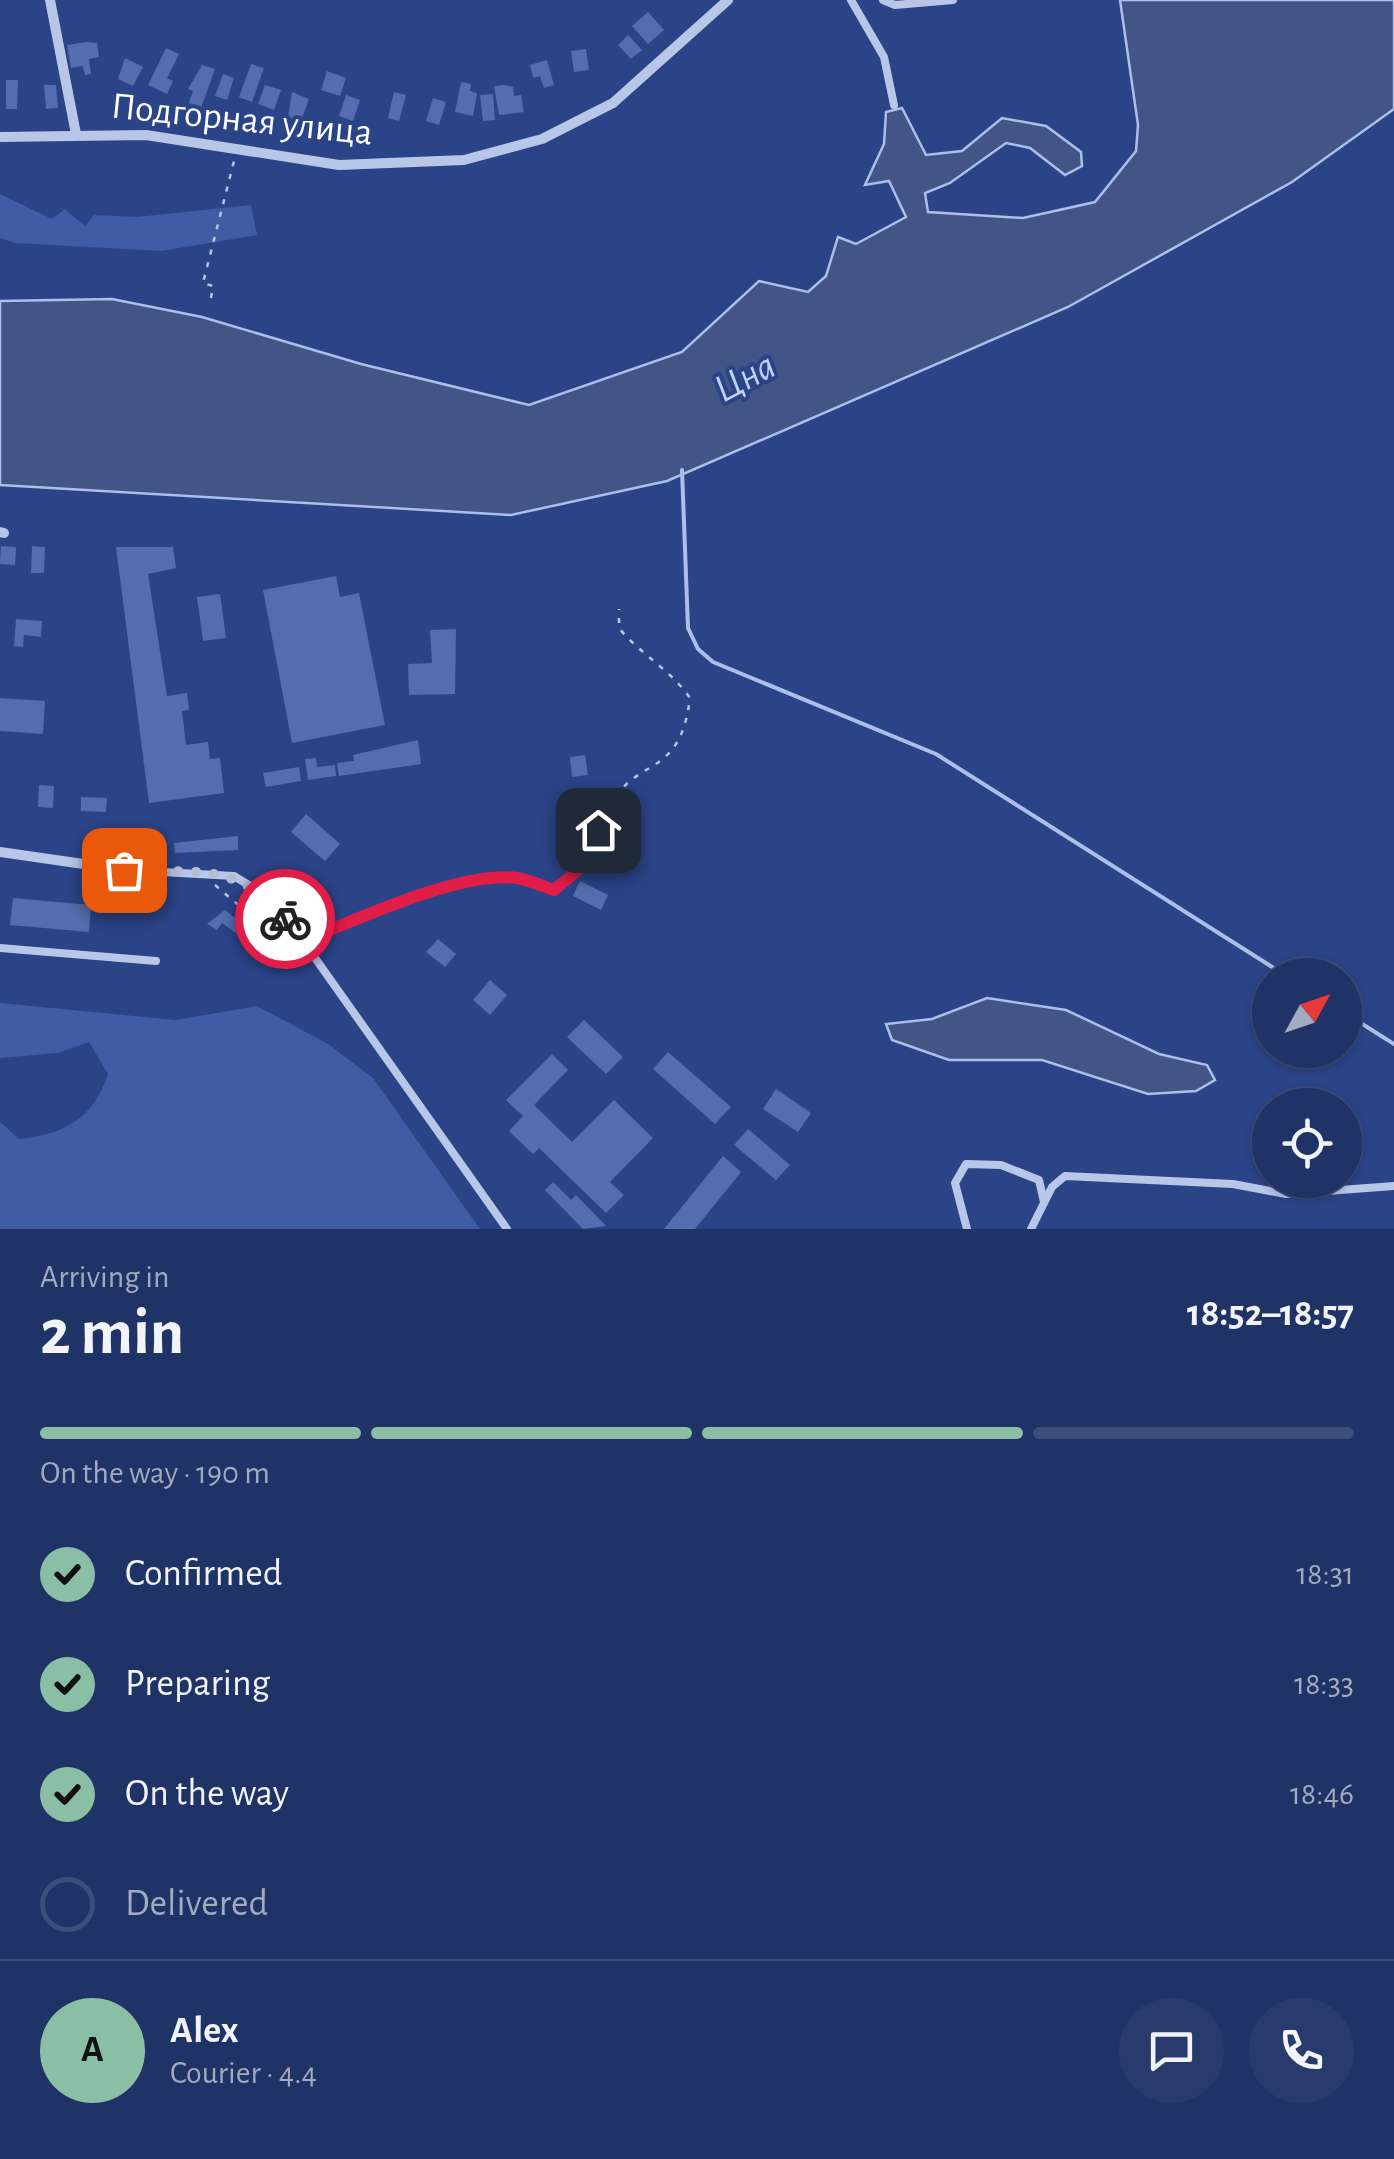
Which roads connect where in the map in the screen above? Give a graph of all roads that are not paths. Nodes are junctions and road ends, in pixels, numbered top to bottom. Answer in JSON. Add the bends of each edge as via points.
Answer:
{"nodes":[{"id":1,"x":50,"y":0,"type":"edge"},
{"id":2,"x":728,"y":0,"type":"edge"},
{"id":3,"x":852,"y":0,"type":"edge"},
{"id":4,"x":883,"y":0,"type":"edge"},
{"id":5,"x":954,"y":0,"type":"edge"},
{"id":6,"x":894,"y":105,"type":"dead end"},
{"id":7,"x":76,"y":134,"type":"junction"},
{"id":8,"x":0,"y":137,"type":"edge"},
{"id":9,"x":598,"y":830,"type":"road end"},
{"id":10,"x":0,"y":852,"type":"edge"},
{"id":11,"x":124,"y":870,"type":"joint"},
{"id":12,"x":303,"y":941,"type":"junction"},
{"id":13,"x":0,"y":948,"type":"edge"},
{"id":14,"x":156,"y":961,"type":"dead end"},
{"id":15,"x":1394,"y":1186,"type":"edge"},
{"id":16,"x":1044,"y":1202,"type":"junction"},
{"id":17,"x":508,"y":1229,"type":"edge"},
{"id":18,"x":967,"y":1229,"type":"edge"},
{"id":19,"x":1031,"y":1229,"type":"edge"}],
"edges":[{"from":1,"to":7,"type":"street"},
{"from":2,"to":7,"type":"street","name":"Подгорная улица","via":[[613,103],[542,139],[464,160],[339,165],[146,136]]},
{"from":3,"to":6,"type":"lane","via":[[884,57]]},
{"from":4,"to":5,"type":"lane"},
{"from":7,"to":8,"type":"street","name":"Подгорная улица"},
{"from":9,"to":12,"type":"lane","via":[[578,870],[554,890],[495,878],[409,896]]},
{"from":10,"to":11,"type":"street"},
{"from":11,"to":12,"type":"lane","via":[[234,876],[265,895]]},
{"from":12,"to":17,"type":"lane"},
{"from":13,"to":14,"type":"lane"},
{"from":15,"to":16,"type":"lane","via":[[1286,1194],[1080,1175],[1066,1176]]},
{"from":16,"to":18,"type":"lane","via":[[1039,1180],[1001,1165],[966,1164],[955,1184]]},
{"from":16,"to":19,"type":"lane"}]}
